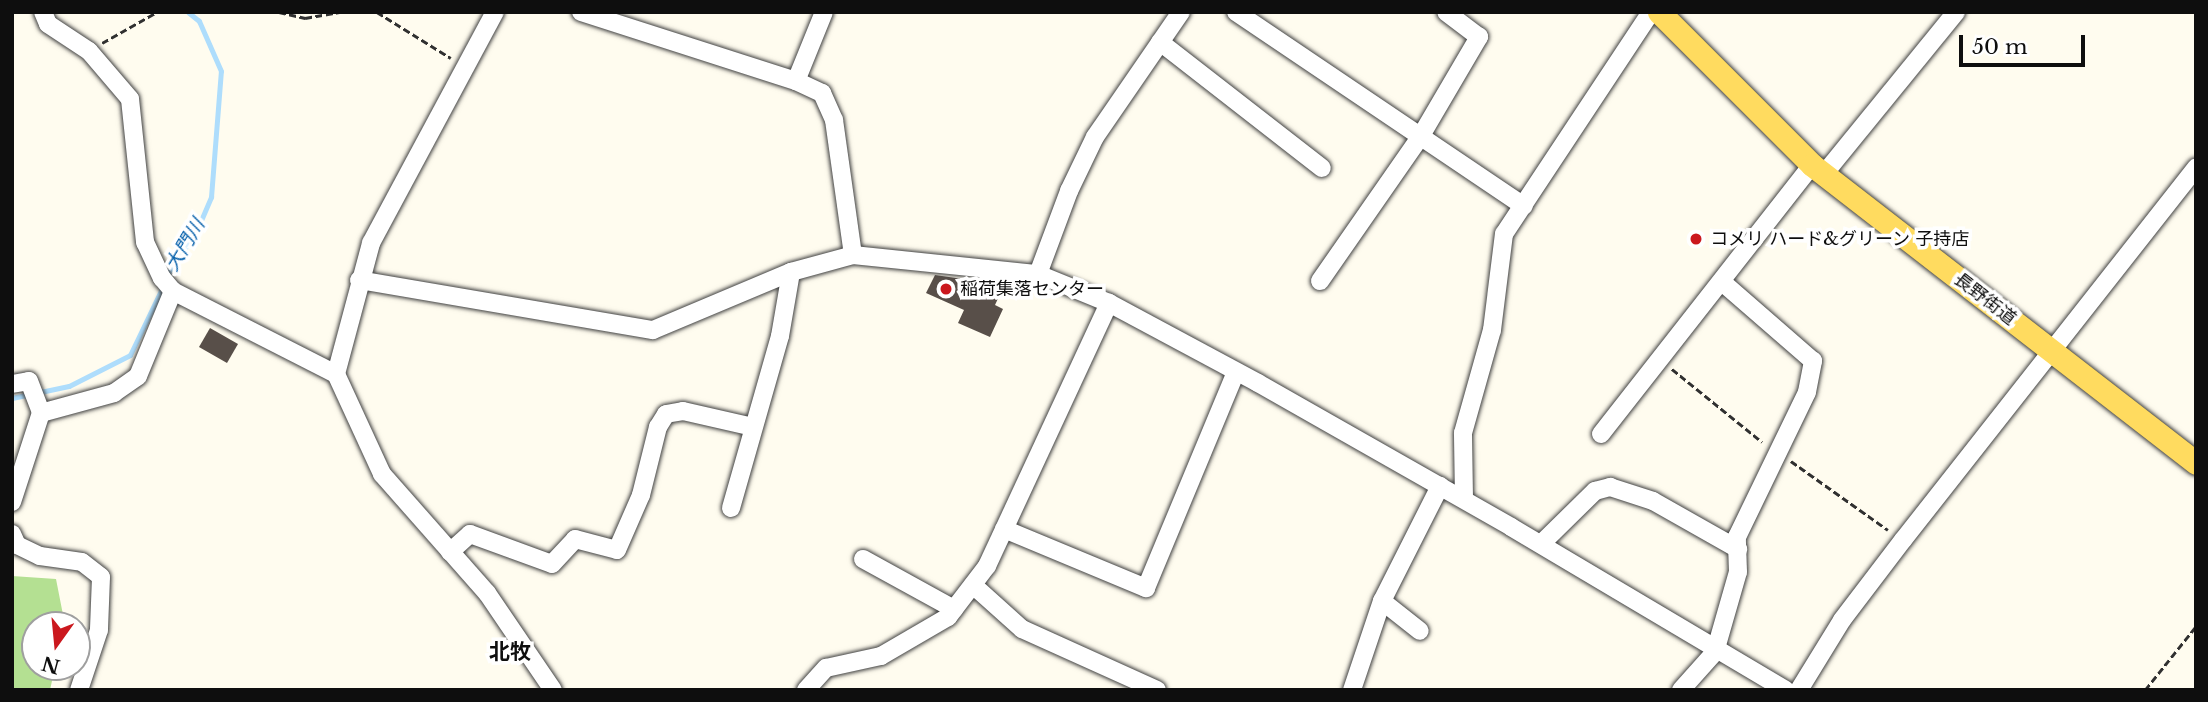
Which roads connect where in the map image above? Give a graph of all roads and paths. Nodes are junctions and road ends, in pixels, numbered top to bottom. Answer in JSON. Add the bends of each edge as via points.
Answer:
{"nodes":[{"id":1,"x":43,"y":12,"type":"edge"},
{"id":2,"x":157,"y":12,"type":"edge"},
{"id":3,"x":279,"y":12,"type":"edge"},
{"id":4,"x":339,"y":12,"type":"edge"},
{"id":5,"x":377,"y":12,"type":"edge"},
{"id":6,"x":495,"y":12,"type":"edge"},
{"id":7,"x":581,"y":12,"type":"edge"},
{"id":8,"x":824,"y":12,"type":"edge"},
{"id":9,"x":1181,"y":12,"type":"edge"},
{"id":10,"x":1236,"y":12,"type":"edge"},
{"id":11,"x":1446,"y":12,"type":"edge"},
{"id":12,"x":1651,"y":12,"type":"edge"},
{"id":13,"x":1659,"y":12,"type":"edge"},
{"id":14,"x":1956,"y":12,"type":"edge"},
{"id":15,"x":1160,"y":42,"type":"junction"},
{"id":16,"x":89,"y":51,"type":"junction"},
{"id":17,"x":466,"y":67,"type":"junction"},
{"id":18,"x":796,"y":81,"type":"junction"},
{"id":19,"x":1422,"y":134,"type":"junction"},
{"id":20,"x":2196,"y":167,"type":"edge"},
{"id":21,"x":1322,"y":168,"type":"dead end"},
{"id":22,"x":1818,"y":170,"type":"junction"},
{"id":23,"x":1524,"y":206,"type":"junction"},
{"id":24,"x":853,"y":255,"type":"junction"},
{"id":25,"x":791,"y":272,"type":"junction"},
{"id":26,"x":1038,"y":274,"type":"junction"},
{"id":27,"x":359,"y":280,"type":"junction"},
{"id":28,"x":1321,"y":281,"type":"dead end"},
{"id":29,"x":1722,"y":282,"type":"junction"},
{"id":30,"x":169,"y":286,"type":"junction"},
{"id":31,"x":1109,"y":303,"type":"junction"},
{"id":32,"x":2050,"y":350,"type":"junction"},
{"id":33,"x":1236,"y":372,"type":"junction"},
{"id":34,"x":336,"y":374,"type":"junction"},
{"id":35,"x":21,"y":383,"type":"edge"},
{"id":36,"x":39,"y":408,"type":"junction"},
{"id":37,"x":753,"y":427,"type":"junction"},
{"id":38,"x":1601,"y":433,"type":"dead end"},
{"id":39,"x":2196,"y":463,"type":"edge"},
{"id":40,"x":1440,"y":486,"type":"junction"},
{"id":41,"x":1464,"y":499,"type":"junction"},
{"id":42,"x":12,"y":502,"type":"edge"},
{"id":43,"x":731,"y":508,"type":"dead end"},
{"id":44,"x":1004,"y":529,"type":"junction"},
{"id":45,"x":12,"y":534,"type":"edge"},
{"id":46,"x":1541,"y":544,"type":"junction"},
{"id":47,"x":1738,"y":549,"type":"junction"},
{"id":48,"x":450,"y":552,"type":"junction"},
{"id":49,"x":863,"y":559,"type":"dead end"},
{"id":50,"x":972,"y":585,"type":"junction"},
{"id":51,"x":1382,"y":600,"type":"junction"},
{"id":52,"x":954,"y":608,"type":"junction"},
{"id":53,"x":2196,"y":626,"type":"edge"},
{"id":54,"x":1420,"y":631,"type":"dead end"},
{"id":55,"x":1715,"y":652,"type":"junction"},
{"id":56,"x":79,"y":690,"type":"edge"},
{"id":57,"x":552,"y":690,"type":"edge"},
{"id":58,"x":806,"y":690,"type":"edge"},
{"id":59,"x":1157,"y":690,"type":"edge"},
{"id":60,"x":1352,"y":690,"type":"edge"},
{"id":61,"x":1681,"y":690,"type":"edge"},
{"id":62,"x":1785,"y":690,"type":"edge"},
{"id":63,"x":1799,"y":690,"type":"edge"},
{"id":64,"x":2146,"y":690,"type":"edge"}],
"edges":[{"from":1,"to":16,"type":"street","via":[[48,23]]},
{"from":2,"to":16,"type":"path"},
{"from":3,"to":4,"type":"path","via":[[305,18]]},
{"from":5,"to":17,"type":"path"},
{"from":6,"to":17,"type":"street"},
{"from":7,"to":18,"type":"street"},
{"from":8,"to":18,"type":"street"},
{"from":9,"to":15,"type":"street"},
{"from":10,"to":19,"type":"street"},
{"from":11,"to":19,"type":"street","via":[[1479,37]]},
{"from":12,"to":23,"type":"street"},
{"from":13,"to":22,"type":"main road","name":"長野街道"},
{"from":14,"to":22,"type":"street"},
{"from":15,"to":21,"type":"street"},
{"from":15,"to":26,"type":"street","via":[[1096,136],[1069,191]]},
{"from":16,"to":30,"type":"street","via":[[130,99],[145,242]]},
{"from":17,"to":27,"type":"street","via":[[386,213]]},
{"from":18,"to":24,"type":"street","via":[[822,93],[834,120]]},
{"from":19,"to":23,"type":"street"},
{"from":19,"to":28,"type":"street"},
{"from":20,"to":32,"type":"street"},
{"from":22,"to":29,"type":"street"},
{"from":22,"to":32,"type":"main road","name":"長野街道"},
{"from":23,"to":41,"type":"street","via":[[1504,234],[1492,330],[1463,433]]},
{"from":24,"to":25,"type":"street"},
{"from":24,"to":26,"type":"street"},
{"from":25,"to":27,"type":"street","via":[[653,330]]},
{"from":25,"to":37,"type":"street","via":[[780,336]]},
{"from":26,"to":31,"type":"street"},
{"from":27,"to":34,"type":"street"},
{"from":29,"to":38,"type":"street"},
{"from":29,"to":47,"type":"street","via":[[1813,361],[1807,392],[1748,508],[1737,537]]},
{"from":30,"to":34,"type":"street"},
{"from":30,"to":36,"type":"street","via":[[138,376],[114,393]]},
{"from":31,"to":33,"type":"street"},
{"from":31,"to":44,"type":"street"},
{"from":32,"to":39,"type":"main road","name":"長野街道"},
{"from":32,"to":63,"type":"street","via":[[1842,620]]},
{"from":33,"to":40,"type":"street"},
{"from":33,"to":44,"type":"street","via":[[1146,587]]},
{"from":34,"to":48,"type":"street","via":[[382,474]]},
{"from":35,"to":36,"type":"street"},
{"from":36,"to":42,"type":"street"},
{"from":37,"to":43,"type":"street"},
{"from":37,"to":48,"type":"street","via":[[683,411],[666,414],[658,427],[641,495],[617,550],[575,539],[552,564],[470,534]]},
{"from":40,"to":41,"type":"street"},
{"from":40,"to":51,"type":"street"},
{"from":41,"to":46,"type":"street"},
{"from":44,"to":50,"type":"street"},
{"from":45,"to":56,"type":"street","via":[[17,545],[40,556],[82,562],[101,577],[99,630]]},
{"from":46,"to":47,"type":"street","via":[[1595,491],[1610,487],[1653,501]]},
{"from":46,"to":55,"type":"street"},
{"from":47,"to":55,"type":"street","via":[[1738,572]]},
{"from":48,"to":57,"type":"street","via":[[487,593]]},
{"from":49,"to":52,"type":"street"},
{"from":50,"to":52,"type":"street"},
{"from":50,"to":59,"type":"street","via":[[1022,629]]},
{"from":51,"to":54,"type":"street"},
{"from":51,"to":60,"type":"street"},
{"from":52,"to":58,"type":"street","via":[[920,636],[881,656],[826,668]]},
{"from":53,"to":64,"type":"path"},
{"from":55,"to":61,"type":"street"},
{"from":55,"to":62,"type":"street"}]}
